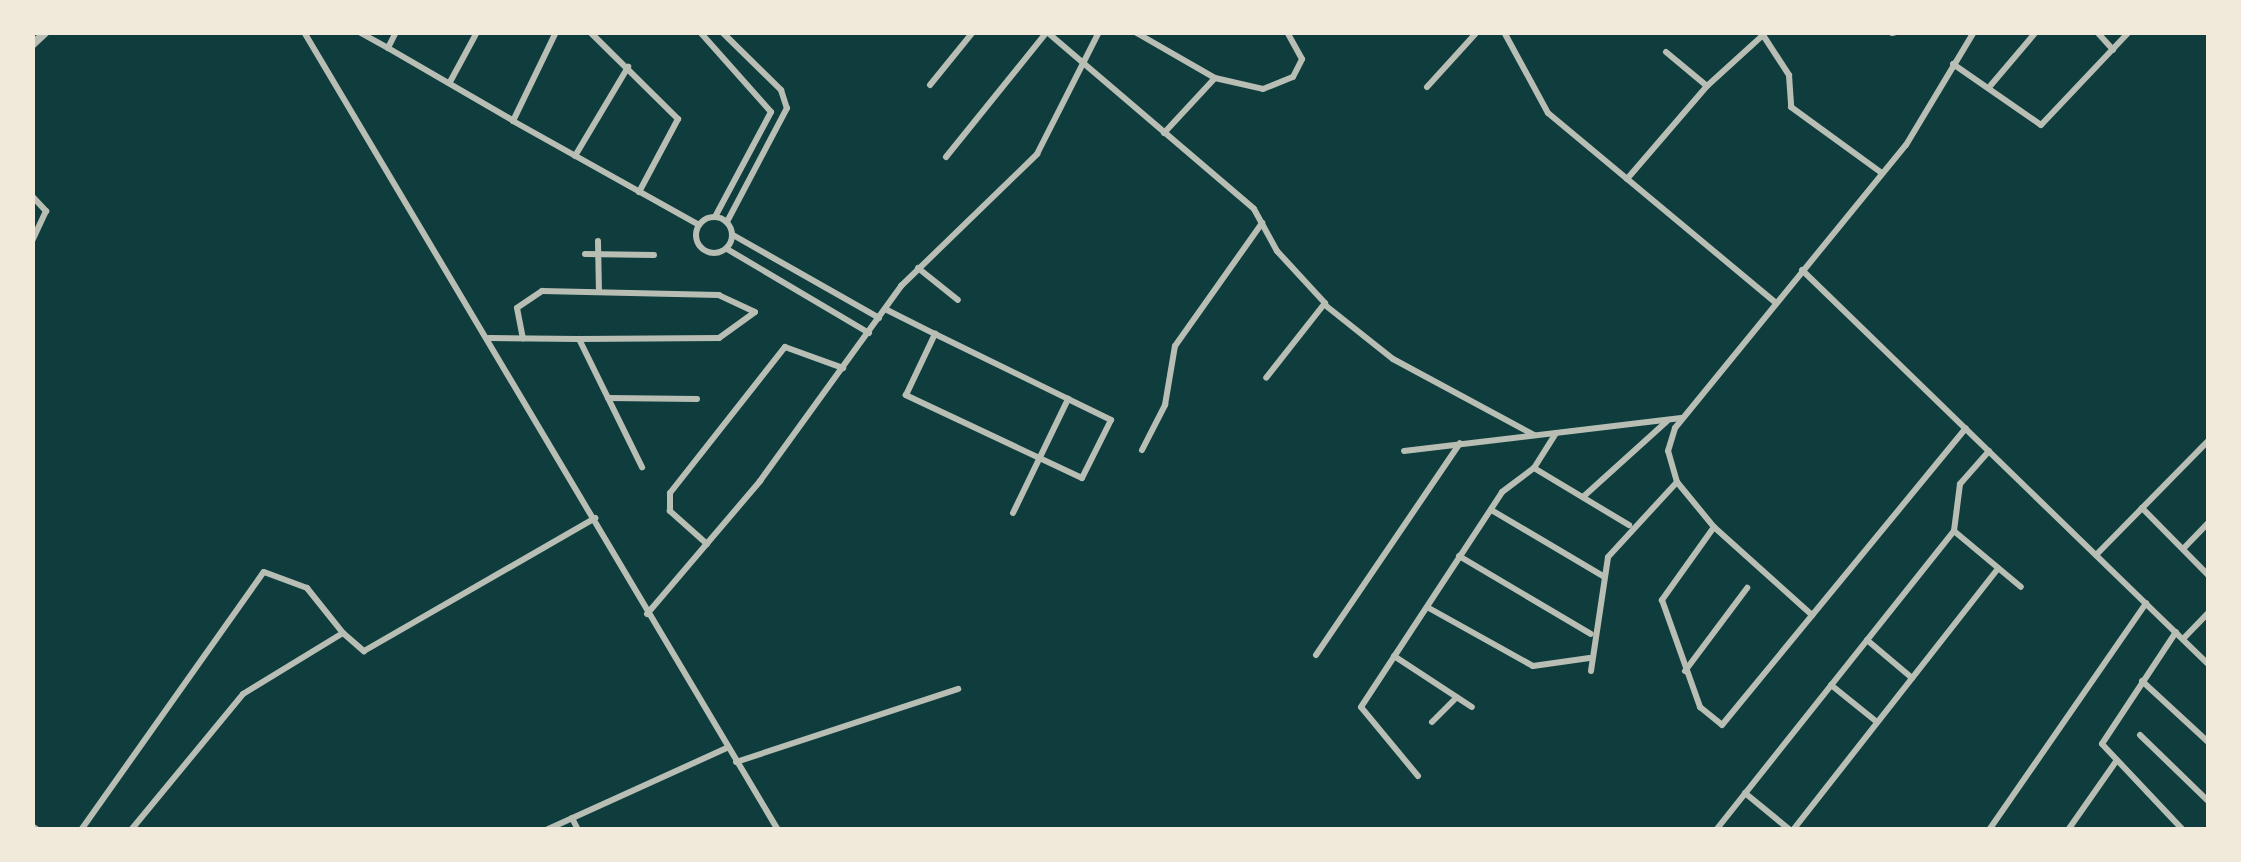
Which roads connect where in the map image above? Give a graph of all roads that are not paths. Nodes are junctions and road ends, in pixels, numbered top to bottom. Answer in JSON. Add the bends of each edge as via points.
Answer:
{"nodes":[{"id":1,"x":46,"y":32,"type":"edge"},
{"id":2,"x":304,"y":32,"type":"edge"},
{"id":3,"x":359,"y":32,"type":"edge"},
{"id":4,"x":396,"y":32,"type":"edge"},
{"id":5,"x":476,"y":32,"type":"edge"},
{"id":6,"x":556,"y":32,"type":"edge"},
{"id":7,"x":590,"y":32,"type":"edge"},
{"id":8,"x":700,"y":32,"type":"edge"},
{"id":9,"x":722,"y":32,"type":"edge"},
{"id":10,"x":973,"y":32,"type":"edge"},
{"id":11,"x":1099,"y":32,"type":"edge"},
{"id":12,"x":1135,"y":32,"type":"edge"},
{"id":13,"x":1287,"y":32,"type":"edge"},
{"id":14,"x":1477,"y":32,"type":"edge"},
{"id":15,"x":1504,"y":32,"type":"edge"},
{"id":16,"x":1974,"y":32,"type":"edge"},
{"id":17,"x":2036,"y":32,"type":"edge"},
{"id":18,"x":2097,"y":32,"type":"edge"},
{"id":19,"x":2130,"y":32,"type":"edge"},
{"id":20,"x":32,"y":45,"type":"edge"},
{"id":21,"x":388,"y":48,"type":"junction"},
{"id":22,"x":2114,"y":50,"type":"junction"},
{"id":23,"x":1666,"y":52,"type":"dead end"},
{"id":24,"x":1953,"y":64,"type":"junction"},
{"id":25,"x":628,"y":67,"type":"junction"},
{"id":26,"x":1082,"y":70,"type":"junction"},
{"id":27,"x":1215,"y":78,"type":"junction"},
{"id":28,"x":450,"y":82,"type":"junction"},
{"id":29,"x":1990,"y":85,"type":"junction"},
{"id":30,"x":930,"y":86,"type":"dead end"},
{"id":31,"x":1707,"y":86,"type":"junction"},
{"id":32,"x":1427,"y":87,"type":"dead end"},
{"id":33,"x":513,"y":121,"type":"junction"},
{"id":34,"x":1164,"y":133,"type":"junction"},
{"id":35,"x":575,"y":156,"type":"junction"},
{"id":36,"x":946,"y":157,"type":"dead end"},
{"id":37,"x":750,"y":160,"type":"junction"},
{"id":38,"x":761,"y":167,"type":"junction"},
{"id":39,"x":1882,"y":172,"type":"junction"},
{"id":40,"x":1628,"y":178,"type":"junction"},
{"id":41,"x":639,"y":192,"type":"junction"},
{"id":42,"x":32,"y":196,"type":"edge"},
{"id":43,"x":715,"y":217,"type":"junction"},
{"id":44,"x":728,"y":222,"type":"junction"},
{"id":45,"x":1262,"y":222,"type":"junction"},
{"id":46,"x":698,"y":225,"type":"junction"},
{"id":47,"x":733,"y":235,"type":"junction"},
{"id":48,"x":32,"y":241,"type":"edge"},
{"id":49,"x":598,"y":241,"type":"dead end"},
{"id":50,"x":726,"y":249,"type":"junction"},
{"id":51,"x":584,"y":254,"type":"dead end"},
{"id":52,"x":598,"y":254,"type":"junction"},
{"id":53,"x":654,"y":255,"type":"dead end"},
{"id":54,"x":918,"y":268,"type":"junction"},
{"id":55,"x":795,"y":270,"type":"junction"},
{"id":56,"x":1802,"y":270,"type":"junction"},
{"id":57,"x":787,"y":284,"type":"junction"},
{"id":58,"x":599,"y":292,"type":"junction"},
{"id":59,"x":958,"y":300,"type":"dead end"},
{"id":60,"x":1776,"y":303,"type":"junction"},
{"id":61,"x":1326,"y":305,"type":"junction"},
{"id":62,"x":885,"y":309,"type":"junction"},
{"id":63,"x":879,"y":318,"type":"junction"},
{"id":64,"x":868,"y":332,"type":"junction"},
{"id":65,"x":935,"y":334,"type":"junction"},
{"id":66,"x":489,"y":338,"type":"junction"},
{"id":67,"x":523,"y":338,"type":"junction"},
{"id":68,"x":579,"y":339,"type":"junction"},
{"id":69,"x":843,"y":369,"type":"junction"},
{"id":70,"x":1266,"y":378,"type":"dead end"},
{"id":71,"x":608,"y":398,"type":"junction"},
{"id":72,"x":697,"y":398,"type":"dead end"},
{"id":73,"x":1068,"y":399,"type":"junction"},
{"id":74,"x":1682,"y":418,"type":"junction"},
{"id":75,"x":1669,"y":420,"type":"junction"},
{"id":76,"x":1966,"y":428,"type":"junction"},
{"id":77,"x":1556,"y":433,"type":"junction"},
{"id":78,"x":1534,"y":435,"type":"junction"},
{"id":79,"x":1460,"y":443,"type":"junction"},
{"id":80,"x":2208,"y":444,"type":"edge"},
{"id":81,"x":1142,"y":450,"type":"dead end"},
{"id":82,"x":1404,"y":451,"type":"dead end"},
{"id":83,"x":1988,"y":451,"type":"junction"},
{"id":84,"x":1040,"y":458,"type":"junction"},
{"id":85,"x":642,"y":467,"type":"dead end"},
{"id":86,"x":1534,"y":468,"type":"junction"},
{"id":87,"x":1677,"y":482,"type":"junction"},
{"id":88,"x":1583,"y":497,"type":"junction"},
{"id":89,"x":2142,"y":508,"type":"junction"},
{"id":90,"x":1494,"y":511,"type":"junction"},
{"id":91,"x":1014,"y":513,"type":"dead end"},
{"id":92,"x":595,"y":518,"type":"junction"},
{"id":93,"x":2208,"y":524,"type":"edge"},
{"id":94,"x":1629,"y":525,"type":"junction"},
{"id":95,"x":1714,"y":527,"type":"junction"},
{"id":96,"x":1954,"y":532,"type":"junction"},
{"id":97,"x":708,"y":544,"type":"junction"},
{"id":98,"x":2182,"y":549,"type":"junction"},
{"id":99,"x":2096,"y":554,"type":"junction"},
{"id":100,"x":1459,"y":556,"type":"junction"},
{"id":101,"x":1998,"y":569,"type":"junction"},
{"id":102,"x":2208,"y":575,"type":"edge"},
{"id":103,"x":1603,"y":576,"type":"junction"},
{"id":104,"x":2021,"y":587,"type":"dead end"},
{"id":105,"x":1747,"y":588,"type":"dead end"},
{"id":106,"x":2146,"y":603,"type":"junction"},
{"id":107,"x":1428,"y":607,"type":"junction"},
{"id":108,"x":2208,"y":612,"type":"edge"},
{"id":109,"x":647,"y":614,"type":"junction"},
{"id":110,"x":1812,"y":616,"type":"junction"},
{"id":111,"x":2176,"y":632,"type":"junction"},
{"id":112,"x":342,"y":633,"type":"junction"},
{"id":113,"x":1591,"y":634,"type":"junction"},
{"id":114,"x":2183,"y":639,"type":"junction"},
{"id":115,"x":1867,"y":640,"type":"junction"},
{"id":116,"x":1316,"y":655,"type":"dead end"},
{"id":117,"x":1394,"y":656,"type":"junction"},
{"id":118,"x":1589,"y":658,"type":"junction"},
{"id":119,"x":2208,"y":664,"type":"edge"},
{"id":120,"x":1591,"y":671,"type":"dead end"},
{"id":121,"x":1685,"y":671,"type":"junction"},
{"id":122,"x":1912,"y":678,"type":"junction"},
{"id":123,"x":2142,"y":681,"type":"junction"},
{"id":124,"x":1831,"y":686,"type":"junction"},
{"id":125,"x":958,"y":689,"type":"dead end"},
{"id":126,"x":1457,"y":697,"type":"junction"},
{"id":127,"x":1472,"y":707,"type":"dead end"},
{"id":128,"x":1432,"y":722,"type":"dead end"},
{"id":129,"x":1877,"y":722,"type":"junction"},
{"id":130,"x":2140,"y":735,"type":"dead end"},
{"id":131,"x":2208,"y":742,"type":"edge"},
{"id":132,"x":727,"y":748,"type":"junction"},
{"id":133,"x":736,"y":762,"type":"junction"},
{"id":134,"x":2115,"y":764,"type":"junction"},
{"id":135,"x":1418,"y":776,"type":"dead end"},
{"id":136,"x":1746,"y":793,"type":"junction"},
{"id":137,"x":2208,"y":800,"type":"edge"},
{"id":138,"x":572,"y":818,"type":"junction"},
{"id":139,"x":81,"y":830,"type":"edge"},
{"id":140,"x":131,"y":830,"type":"edge"},
{"id":141,"x":546,"y":830,"type":"edge"},
{"id":142,"x":578,"y":830,"type":"edge"},
{"id":143,"x":778,"y":830,"type":"edge"},
{"id":144,"x":1716,"y":830,"type":"edge"},
{"id":145,"x":1792,"y":830,"type":"edge"},
{"id":146,"x":1989,"y":830,"type":"edge"},
{"id":147,"x":2068,"y":830,"type":"edge"},
{"id":148,"x":2183,"y":830,"type":"edge"}],
"edges":[{"from":1,"to":20,"type":"street"},
{"from":2,"to":66,"type":"street"},
{"from":3,"to":21,"type":"street"},
{"from":4,"to":21,"type":"street"},
{"from":5,"to":28,"type":"street"},
{"from":6,"to":33,"type":"street"},
{"from":7,"to":25,"type":"street"},
{"from":8,"to":37,"type":"street","via":[[768,101],[771,122]]},
{"from":9,"to":38,"type":"street","via":[[786,101],[783,131]]},
{"from":10,"to":30,"type":"street"},
{"from":11,"to":26,"type":"street"},
{"from":12,"to":27,"type":"street"},
{"from":13,"to":27,"type":"street","via":[[1302,65],[1277,89]]},
{"from":14,"to":32,"type":"street"},
{"from":15,"to":40,"type":"street","via":[[1548,113]]},
{"from":16,"to":24,"type":"street"},
{"from":17,"to":29,"type":"street"},
{"from":18,"to":22,"type":"street"},
{"from":19,"to":22,"type":"street"},
{"from":21,"to":28,"type":"street"},
{"from":22,"to":29,"type":"street","via":[[2048,123]]},
{"from":23,"to":31,"type":"street"},
{"from":24,"to":29,"type":"street"},
{"from":24,"to":39,"type":"street"},
{"from":25,"to":35,"type":"street"},
{"from":25,"to":41,"type":"street","via":[[678,119]]},
{"from":26,"to":34,"type":"street"},
{"from":26,"to":36,"type":"street","via":[[1047,32]]},
{"from":26,"to":54,"type":"street","via":[[1037,154]]},
{"from":27,"to":34,"type":"street"},
{"from":28,"to":33,"type":"street"},
{"from":31,"to":39,"type":"street","via":[[1764,35],[1788,75],[1792,107]]},
{"from":31,"to":40,"type":"street"},
{"from":33,"to":35,"type":"street"},
{"from":34,"to":45,"type":"street"},
{"from":35,"to":41,"type":"street"},
{"from":37,"to":38,"type":"street"},
{"from":37,"to":43,"type":"street"},
{"from":38,"to":44,"type":"street"},
{"from":39,"to":56,"type":"street"},
{"from":40,"to":60,"type":"street"},
{"from":41,"to":46,"type":"street"},
{"from":42,"to":48,"type":"street","via":[[46,212]]},
{"from":43,"to":44,"type":"street"},
{"from":43,"to":46,"type":"street"},
{"from":44,"to":47,"type":"street"},
{"from":45,"to":61,"type":"street"},
{"from":45,"to":81,"type":"street","via":[[1175,346],[1165,405]]},
{"from":46,"to":50,"type":"street","via":[[702,249]]},
{"from":47,"to":50,"type":"street"},
{"from":47,"to":55,"type":"street"},
{"from":49,"to":52,"type":"street"},
{"from":50,"to":57,"type":"street"},
{"from":51,"to":52,"type":"street"},
{"from":52,"to":53,"type":"street"},
{"from":52,"to":58,"type":"street"},
{"from":54,"to":59,"type":"street"},
{"from":54,"to":62,"type":"street"},
{"from":55,"to":57,"type":"street"},
{"from":55,"to":63,"type":"street"},
{"from":56,"to":60,"type":"street"},
{"from":56,"to":76,"type":"street"},
{"from":57,"to":64,"type":"street"},
{"from":58,"to":67,"type":"street","via":[[533,293],[514,314]]},
{"from":58,"to":68,"type":"street","via":[[719,295],[754,314],[732,336]]},
{"from":60,"to":74,"type":"street"},
{"from":61,"to":70,"type":"street"},
{"from":61,"to":78,"type":"street","via":[[1393,358]]},
{"from":62,"to":63,"type":"street"},
{"from":62,"to":65,"type":"street"},
{"from":63,"to":64,"type":"street"},
{"from":64,"to":69,"type":"street"},
{"from":65,"to":73,"type":"street"},
{"from":65,"to":84,"type":"street","via":[[906,395]]},
{"from":66,"to":67,"type":"street"},
{"from":66,"to":92,"type":"street"},
{"from":67,"to":68,"type":"street"},
{"from":68,"to":71,"type":"street"},
{"from":69,"to":97,"type":"street"},
{"from":69,"to":97,"type":"street","via":[[785,347],[670,493],[670,511]]},
{"from":71,"to":72,"type":"street"},
{"from":71,"to":85,"type":"street"},
{"from":73,"to":84,"type":"street"},
{"from":73,"to":84,"type":"street","via":[[1111,420],[1082,478]]},
{"from":74,"to":75,"type":"street"},
{"from":74,"to":87,"type":"street","via":[[1668,444]]},
{"from":75,"to":77,"type":"street"},
{"from":75,"to":88,"type":"street"},
{"from":76,"to":83,"type":"street"},
{"from":76,"to":110,"type":"street"},
{"from":77,"to":78,"type":"street"},
{"from":77,"to":86,"type":"street"},
{"from":78,"to":79,"type":"street"},
{"from":79,"to":82,"type":"street"},
{"from":79,"to":116,"type":"street"},
{"from":80,"to":89,"type":"street"},
{"from":83,"to":96,"type":"street","via":[[1960,484]]},
{"from":83,"to":99,"type":"street"},
{"from":84,"to":91,"type":"street"},
{"from":86,"to":88,"type":"street"},
{"from":86,"to":90,"type":"street"},
{"from":87,"to":94,"type":"street"},
{"from":87,"to":95,"type":"street"},
{"from":88,"to":94,"type":"street"},
{"from":89,"to":98,"type":"street"},
{"from":89,"to":99,"type":"street"},
{"from":90,"to":100,"type":"street"},
{"from":90,"to":103,"type":"street"},
{"from":92,"to":109,"type":"street"},
{"from":92,"to":112,"type":"street","via":[[364,651]]},
{"from":93,"to":98,"type":"street"},
{"from":94,"to":103,"type":"street"},
{"from":95,"to":110,"type":"street"},
{"from":95,"to":121,"type":"street","via":[[1662,600]]},
{"from":96,"to":101,"type":"street"},
{"from":96,"to":115,"type":"street"},
{"from":97,"to":109,"type":"street"},
{"from":98,"to":102,"type":"street"},
{"from":99,"to":106,"type":"street"},
{"from":100,"to":107,"type":"street"},
{"from":100,"to":113,"type":"street"},
{"from":101,"to":104,"type":"street"},
{"from":101,"to":122,"type":"street"},
{"from":103,"to":113,"type":"street"},
{"from":105,"to":121,"type":"street"},
{"from":106,"to":111,"type":"street"},
{"from":106,"to":146,"type":"street"},
{"from":107,"to":117,"type":"street"},
{"from":107,"to":118,"type":"street","via":[[1533,666]]},
{"from":108,"to":114,"type":"street"},
{"from":109,"to":132,"type":"street"},
{"from":110,"to":121,"type":"street","via":[[1722,725],[1700,707]]},
{"from":111,"to":114,"type":"street"},
{"from":111,"to":123,"type":"street"},
{"from":112,"to":139,"type":"street","via":[[307,588],[264,572]]},
{"from":112,"to":140,"type":"street","via":[[236,700]]},
{"from":113,"to":118,"type":"street"},
{"from":114,"to":119,"type":"street"},
{"from":115,"to":122,"type":"street"},
{"from":115,"to":124,"type":"street"},
{"from":117,"to":126,"type":"street"},
{"from":117,"to":135,"type":"street","via":[[1361,708]]},
{"from":118,"to":120,"type":"street"},
{"from":122,"to":129,"type":"street"},
{"from":123,"to":131,"type":"street"},
{"from":123,"to":134,"type":"street","via":[[2102,744]]},
{"from":124,"to":129,"type":"street"},
{"from":124,"to":136,"type":"street"},
{"from":125,"to":133,"type":"street"},
{"from":126,"to":127,"type":"street"},
{"from":126,"to":128,"type":"street"},
{"from":129,"to":145,"type":"street"},
{"from":130,"to":137,"type":"street"},
{"from":132,"to":133,"type":"street"},
{"from":132,"to":138,"type":"street"},
{"from":133,"to":143,"type":"street"},
{"from":134,"to":147,"type":"street"},
{"from":134,"to":148,"type":"street"},
{"from":136,"to":144,"type":"street"},
{"from":136,"to":145,"type":"street"},
{"from":138,"to":141,"type":"street"},
{"from":138,"to":142,"type":"street"}]}
